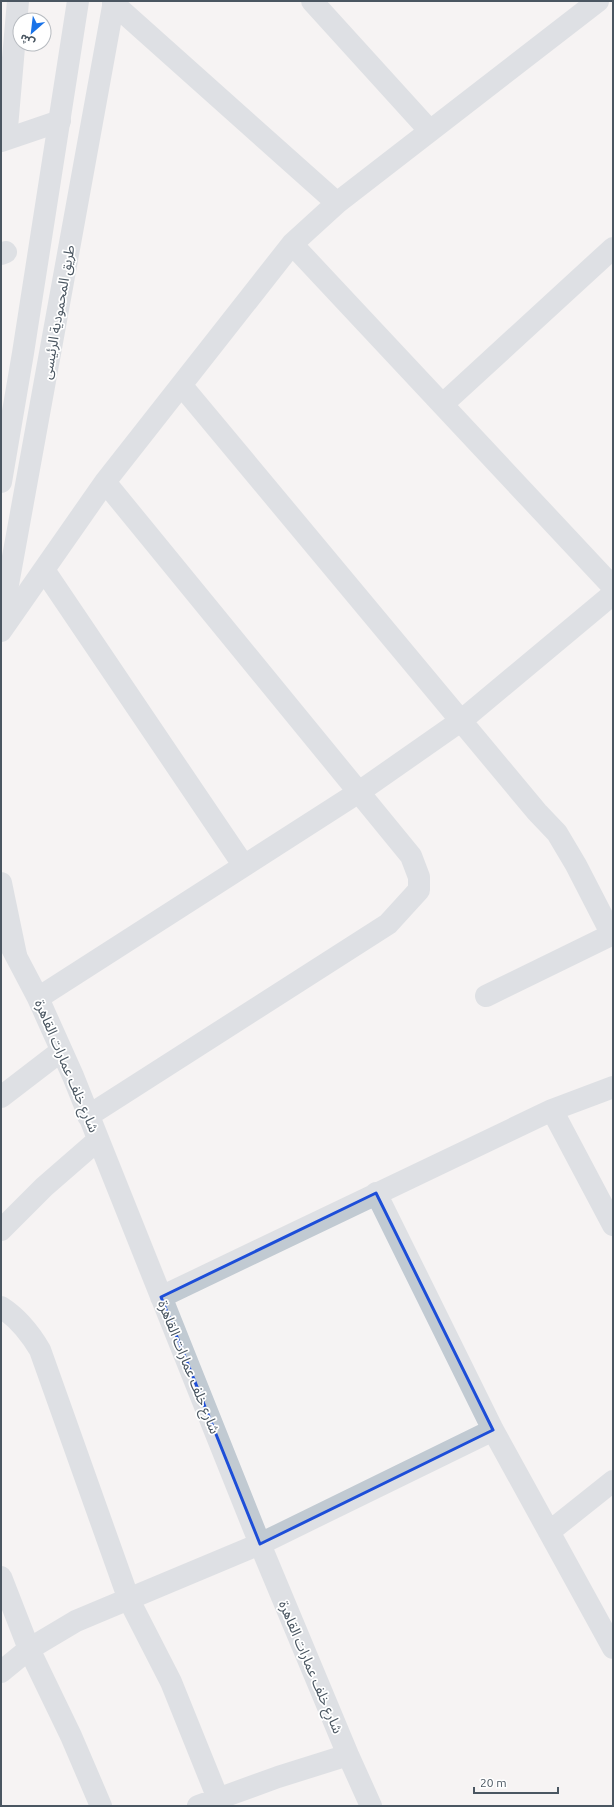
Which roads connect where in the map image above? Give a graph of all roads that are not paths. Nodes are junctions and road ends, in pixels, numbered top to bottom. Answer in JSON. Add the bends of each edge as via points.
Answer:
{"nodes":[{"id":1,"x":18,"y":1,"type":"edge"},
{"id":2,"x":78,"y":1,"type":"edge"},
{"id":3,"x":312,"y":1,"type":"edge"},
{"id":4,"x":598,"y":1,"type":"edge"},
{"id":5,"x":114,"y":2,"type":"edge"},
{"id":6,"x":60,"y":121,"type":"junction"},
{"id":7,"x":430,"y":131,"type":"junction"},
{"id":8,"x":4,"y":140,"type":"edge"},
{"id":9,"x":337,"y":203,"type":"junction"},
{"id":10,"x":292,"y":244,"type":"junction"},
{"id":11,"x":613,"y":248,"type":"edge"},
{"id":12,"x":182,"y":386,"type":"junction"},
{"id":13,"x":443,"y":404,"type":"junction"},
{"id":14,"x":1,"y":482,"type":"edge"},
{"id":15,"x":105,"y":482,"type":"junction"},
{"id":16,"x":44,"y":570,"type":"junction"},
{"id":17,"x":613,"y":587,"type":"edge"},
{"id":18,"x":613,"y":594,"type":"edge"},
{"id":19,"x":1,"y":623,"type":"edge"},
{"id":20,"x":1,"y":631,"type":"edge"},
{"id":21,"x":462,"y":720,"type":"junction"},
{"id":22,"x":359,"y":792,"type":"junction"},
{"id":23,"x":244,"y":866,"type":"junction"},
{"id":24,"x":1,"y":883,"type":"edge"},
{"id":25,"x":1,"y":930,"type":"edge"},
{"id":26,"x":612,"y":935,"type":"edge"},
{"id":27,"x":16,"y":955,"type":"junction"},
{"id":28,"x":486,"y":996,"type":"dead end"},
{"id":29,"x":38,"y":998,"type":"junction"},
{"id":30,"x":61,"y":1051,"type":"junction"},
{"id":31,"x":613,"y":1087,"type":"edge"},
{"id":32,"x":1,"y":1097,"type":"edge"},
{"id":33,"x":552,"y":1110,"type":"junction"},
{"id":34,"x":88,"y":1116,"type":"junction"},
{"id":35,"x":98,"y":1140,"type":"junction"},
{"id":36,"x":376,"y":1193,"type":"junction"},
{"id":37,"x":613,"y":1225,"type":"edge"},
{"id":38,"x":1,"y":1230,"type":"edge"},
{"id":39,"x":161,"y":1297,"type":"junction"},
{"id":40,"x":1,"y":1307,"type":"edge"},
{"id":41,"x":493,"y":1430,"type":"junction"},
{"id":42,"x":613,"y":1481,"type":"edge"},
{"id":43,"x":548,"y":1532,"type":"junction"},
{"id":44,"x":260,"y":1544,"type":"junction"},
{"id":45,"x":1,"y":1577,"type":"edge"},
{"id":46,"x":129,"y":1600,"type":"junction"},
{"id":47,"x":613,"y":1648,"type":"edge"},
{"id":48,"x":29,"y":1649,"type":"junction"},
{"id":49,"x":1,"y":1672,"type":"edge"},
{"id":50,"x":348,"y":1755,"type":"junction"},
{"id":51,"x":212,"y":1803,"type":"edge"},
{"id":52,"x":101,"y":1806,"type":"edge"},
{"id":53,"x":372,"y":1806,"type":"edge"}],
"edges":[{"from":1,"to":8,"type":"street"},
{"from":2,"to":6,"type":"street","name":"طريق المحمودية الرئيسى"},
{"from":3,"to":7,"type":"street"},
{"from":4,"to":7,"type":"street"},
{"from":5,"to":9,"type":"street"},
{"from":5,"to":19,"type":"street","name":"طريق المحمودية الرئيسى"},
{"from":6,"to":8,"type":"street"},
{"from":6,"to":14,"type":"street","name":"طريق المحمودية الرئيسى"},
{"from":7,"to":9,"type":"street"},
{"from":9,"to":10,"type":"street"},
{"from":10,"to":12,"type":"street"},
{"from":10,"to":13,"type":"street"},
{"from":11,"to":13,"type":"street"},
{"from":12,"to":15,"type":"street"},
{"from":12,"to":21,"type":"street"},
{"from":13,"to":17,"type":"street"},
{"from":15,"to":16,"type":"street"},
{"from":15,"to":22,"type":"street"},
{"from":16,"to":20,"type":"street"},
{"from":16,"to":23,"type":"street"},
{"from":18,"to":21,"type":"street"},
{"from":21,"to":22,"type":"street"},
{"from":21,"to":26,"type":"street","via":[[557,833]]},
{"from":22,"to":23,"type":"street"},
{"from":22,"to":34,"type":"street","via":[[411,856],[419,877],[419,890],[388,924]]},
{"from":23,"to":29,"type":"street"},
{"from":24,"to":27,"type":"street"},
{"from":25,"to":27,"type":"street","name":"شارع خلف عمارات القاهرة"},
{"from":26,"to":28,"type":"street"},
{"from":27,"to":29,"type":"street","name":"شارع خلف عمارات القاهرة"},
{"from":29,"to":30,"type":"street","name":"شارع خلف عمارات القاهرة"},
{"from":30,"to":32,"type":"street"},
{"from":30,"to":34,"type":"street","name":"شارع خلف عمارات القاهرة"},
{"from":31,"to":33,"type":"street"},
{"from":33,"to":36,"type":"street"},
{"from":33,"to":37,"type":"street"},
{"from":34,"to":35,"type":"street","name":"شارع خلف عمارات القاهرة"},
{"from":35,"to":38,"type":"street","via":[[44,1187]]},
{"from":35,"to":39,"type":"street","name":"شارع خلف عمارات القاهرة"},
{"from":36,"to":39,"type":"street"},
{"from":36,"to":41,"type":"street"},
{"from":39,"to":44,"type":"street","name":"شارع خلف عمارات القاهرة"},
{"from":40,"to":46,"type":"street","via":[[29,1331],[40,1350]]},
{"from":41,"to":43,"type":"street"},
{"from":41,"to":44,"type":"street"},
{"from":42,"to":43,"type":"street"},
{"from":43,"to":47,"type":"street"},
{"from":44,"to":46,"type":"street"},
{"from":44,"to":50,"type":"street","name":"شارع خلف عمارات القاهرة"},
{"from":45,"to":48,"type":"street"},
{"from":46,"to":48,"type":"street","via":[[76,1620]]},
{"from":46,"to":51,"type":"street","via":[[171,1682]]},
{"from":48,"to":49,"type":"street"},
{"from":48,"to":52,"type":"street"},
{"from":50,"to":51,"type":"street","via":[[278,1777]]},
{"from":50,"to":53,"type":"street","name":"شارع خلف عمارات القاهرة"}]}
